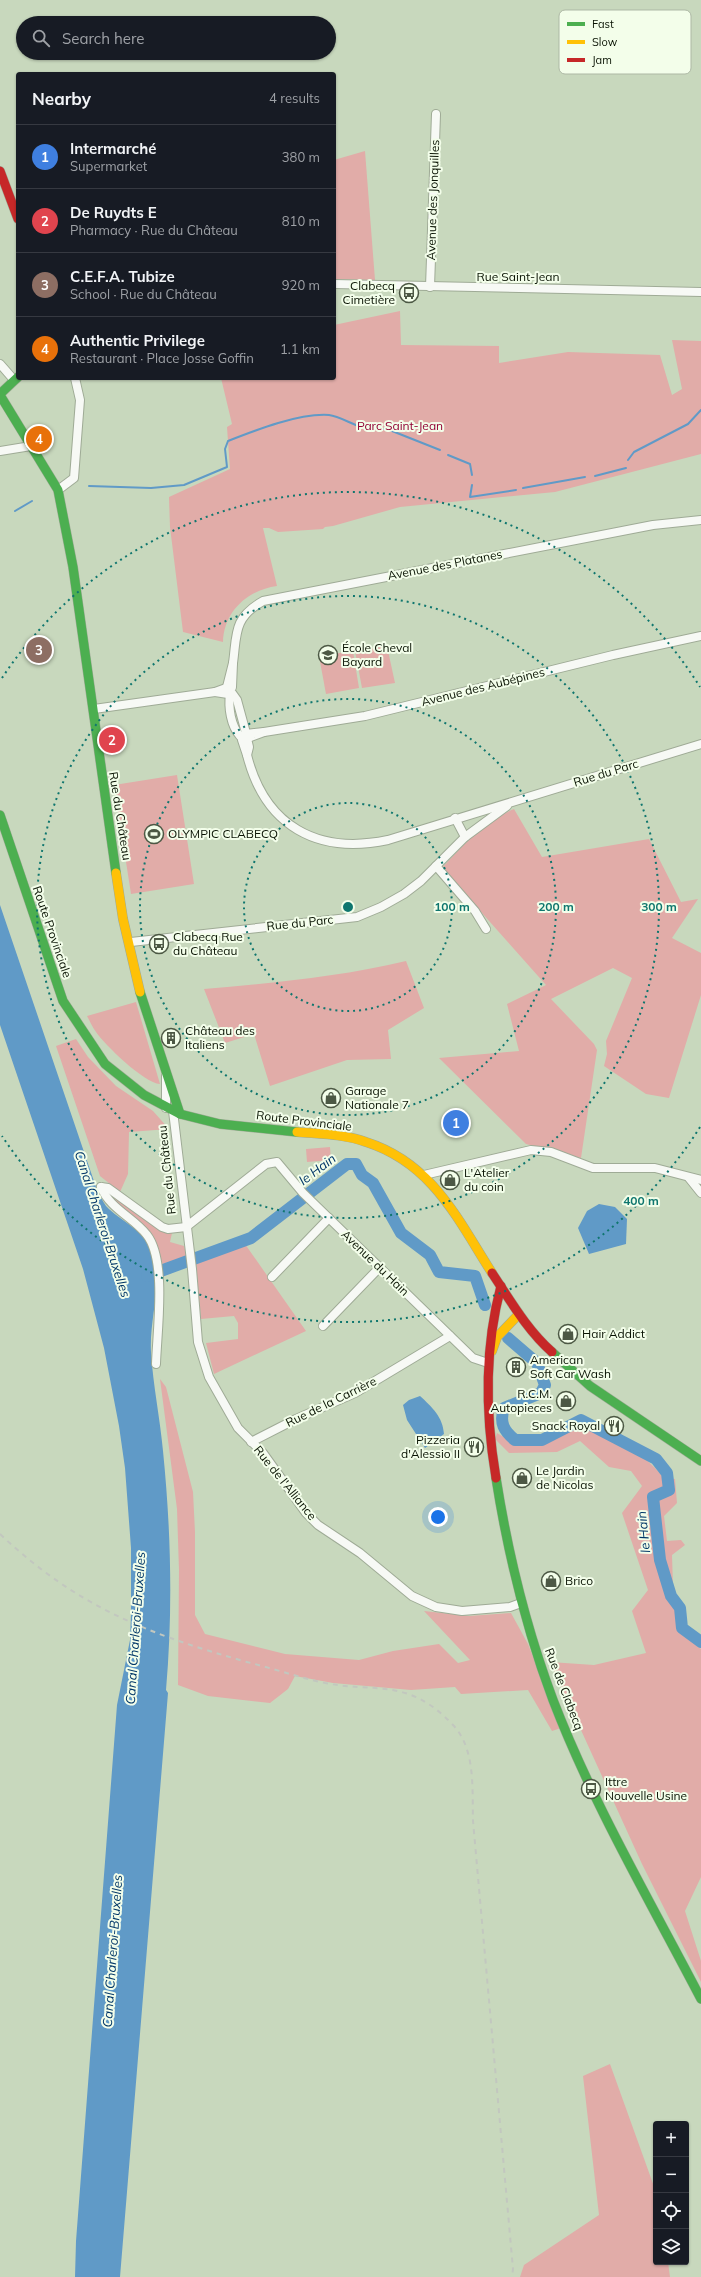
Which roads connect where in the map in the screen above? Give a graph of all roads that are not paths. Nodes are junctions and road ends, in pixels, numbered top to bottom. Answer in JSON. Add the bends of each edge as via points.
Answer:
{"nodes":[{"id":1,"x":436,"y":114,"type":"dead end"},
{"id":2,"x":0,"y":171,"type":"edge"},
{"id":3,"x":16,"y":214,"type":"edge"},
{"id":4,"x":336,"y":284,"type":"edge"},
{"id":5,"x":430,"y":287,"type":"junction"},
{"id":6,"x":701,"y":292,"type":"edge"},
{"id":7,"x":0,"y":364,"type":"edge"},
{"id":8,"x":16,"y":378,"type":"edge"},
{"id":9,"x":75,"y":380,"type":"edge"},
{"id":10,"x":0,"y":395,"type":"edge"},
{"id":11,"x":31,"y":446,"type":"junction"},
{"id":12,"x":0,"y":451,"type":"edge"},
{"id":13,"x":58,"y":490,"type":"junction"},
{"id":14,"x":701,"y":520,"type":"edge"},
{"id":15,"x":701,"y":636,"type":"edge"},
{"id":16,"x":229,"y":691,"type":"junction"},
{"id":17,"x":94,"y":709,"type":"junction"},
{"id":18,"x":245,"y":737,"type":"junction"},
{"id":19,"x":701,"y":744,"type":"edge"},
{"id":20,"x":247,"y":754,"type":"joint"},
{"id":21,"x":512,"y":802,"type":"junction"},
{"id":22,"x":0,"y":815,"type":"edge"},
{"id":23,"x":455,"y":818,"type":"junction"},
{"id":24,"x":465,"y":837,"type":"junction"},
{"id":25,"x":436,"y":866,"type":"junction"},
{"id":26,"x":486,"y":928,"type":"dead end"},
{"id":27,"x":131,"y":942,"type":"junction"},
{"id":28,"x":166,"y":1075,"type":"junction"},
{"id":29,"x":173,"y":1111,"type":"junction"},
{"id":30,"x":424,"y":1175,"type":"junction"},
{"id":31,"x":689,"y":1178,"type":"junction"},
{"id":32,"x":701,"y":1180,"type":"edge"},
{"id":33,"x":701,"y":1193,"type":"edge"},
{"id":34,"x":329,"y":1218,"type":"junction"},
{"id":35,"x":186,"y":1227,"type":"junction"},
{"id":36,"x":380,"y":1267,"type":"junction"},
{"id":37,"x":272,"y":1276,"type":"dead end"},
{"id":38,"x":501,"y":1286,"type":"junction"},
{"id":39,"x":519,"y":1314,"type":"junction"},
{"id":40,"x":323,"y":1326,"type":"dead end"},
{"id":41,"x":450,"y":1336,"type":"junction"},
{"id":42,"x":488,"y":1363,"type":"junction"},
{"id":43,"x":156,"y":1364,"type":"dead end"},
{"id":44,"x":251,"y":1442,"type":"junction"},
{"id":45,"x":701,"y":1461,"type":"edge"},
{"id":46,"x":521,"y":1603,"type":"junction"},
{"id":47,"x":701,"y":1999,"type":"edge"}],
"edges":[{"from":1,"to":5,"type":"street","name":"Avenue des Jonquilles"},
{"from":2,"to":3,"type":"street"},
{"from":4,"to":5,"type":"street","name":"Rue Saint-Jean"},
{"from":5,"to":6,"type":"street","name":"Rue Saint-Jean"},
{"from":7,"to":8,"type":"street"},
{"from":8,"to":10,"type":"street"},
{"from":9,"to":13,"type":"street","via":[[80,400],[74,478]]},
{"from":10,"to":11,"type":"street","name":"Rue du Château"},
{"from":11,"to":12,"type":"street"},
{"from":11,"to":13,"type":"street","name":"Rue du Château"},
{"from":13,"to":17,"type":"street","name":"Rue du Château","via":[[68,533]]},
{"from":14,"to":16,"type":"street","name":"Avenue des Platanes","via":[[653,525],[263,601],[254,606],[241,621],[234,639]]},
{"from":15,"to":18,"type":"street","name":"Avenue des Aubépines","via":[[365,716]]},
{"from":16,"to":17,"type":"street"},
{"from":16,"to":18,"type":"street","name":"Avenue des Platanes","via":[[234,729]]},
{"from":17,"to":27,"type":"street","name":"Rue du Château","via":[[123,919]]},
{"from":18,"to":20,"type":"street","name":"Avenue des Platanes","via":[[243,748]]},
{"from":19,"to":21,"type":"street","name":"Rue du Parc"},
{"from":20,"to":23,"type":"street","name":"Rue du Parc","via":[[258,788],[269,805],[282,819],[303,834],[321,840],[353,845],[372,843]]},
{"from":21,"to":23,"type":"street","name":"Rue du Parc"},
{"from":21,"to":24,"type":"street","name":"Rue du Parc"},
{"from":22,"to":29,"type":"street","name":"Route Provinciale","via":[[63,1001],[105,1064],[144,1096]]},
{"from":23,"to":24,"type":"street"},
{"from":24,"to":25,"type":"street","name":"Rue du Parc"},
{"from":25,"to":26,"type":"street","via":[[475,911]]},
{"from":25,"to":27,"type":"street","name":"Rue du Parc","via":[[404,894],[357,917]]},
{"from":27,"to":28,"type":"street","name":"Rue du Château","via":[[143,1002]]},
{"from":28,"to":29,"type":"street","name":"Rue du Château"},
{"from":28,"to":29,"type":"street","name":"Rue du Château"},
{"from":29,"to":30,"type":"street","name":"Route Provinciale","via":[[220,1124],[331,1134],[365,1141],[384,1148]]},
{"from":29,"to":35,"type":"street","name":"Rue du Château"},
{"from":30,"to":31,"type":"street","via":[[531,1150],[551,1152],[592,1168],[655,1168]]},
{"from":30,"to":38,"type":"street","name":"Route Provinciale","via":[[438,1189]]},
{"from":31,"to":32,"type":"street"},
{"from":31,"to":33,"type":"street"},
{"from":34,"to":35,"type":"street","name":"Avenue du Hain","via":[[303,1193],[277,1162],[266,1164]]},
{"from":34,"to":36,"type":"street","name":"Avenue du Hain"},
{"from":34,"to":37,"type":"street"},
{"from":35,"to":43,"type":"street","via":[[162,1227],[108,1188],[101,1187],[109,1201],[148,1236],[160,1271]]},
{"from":35,"to":44,"type":"street","name":"Rue de l'Alliance","via":[[198,1342],[209,1377],[238,1428]]},
{"from":36,"to":40,"type":"street"},
{"from":36,"to":41,"type":"street","name":"Avenue du Hain"},
{"from":38,"to":39,"type":"street","name":"Route Provinciale"},
{"from":38,"to":42,"type":"street","name":"Rue de Clabecq","via":[[490,1333]]},
{"from":39,"to":42,"type":"street","name":"Rue de Clabecq","via":[[497,1337]]},
{"from":39,"to":45,"type":"street","name":"Route Provinciale","via":[[542,1343],[590,1386]]},
{"from":41,"to":42,"type":"street","name":"Avenue du Hain","via":[[476,1361]]},
{"from":41,"to":44,"type":"street","name":"Rue de la Carrière","via":[[355,1393]]},
{"from":42,"to":46,"type":"street","name":"Rue de Clabecq","via":[[488,1415],[492,1460]]},
{"from":44,"to":46,"type":"street","name":"Rue de l'Alliance","via":[[263,1453],[306,1514],[332,1535],[360,1552],[412,1596],[436,1607],[462,1611],[503,1608]]},
{"from":46,"to":47,"type":"street","name":"Rue de Clabecq","via":[[545,1678],[575,1750]]}]}
